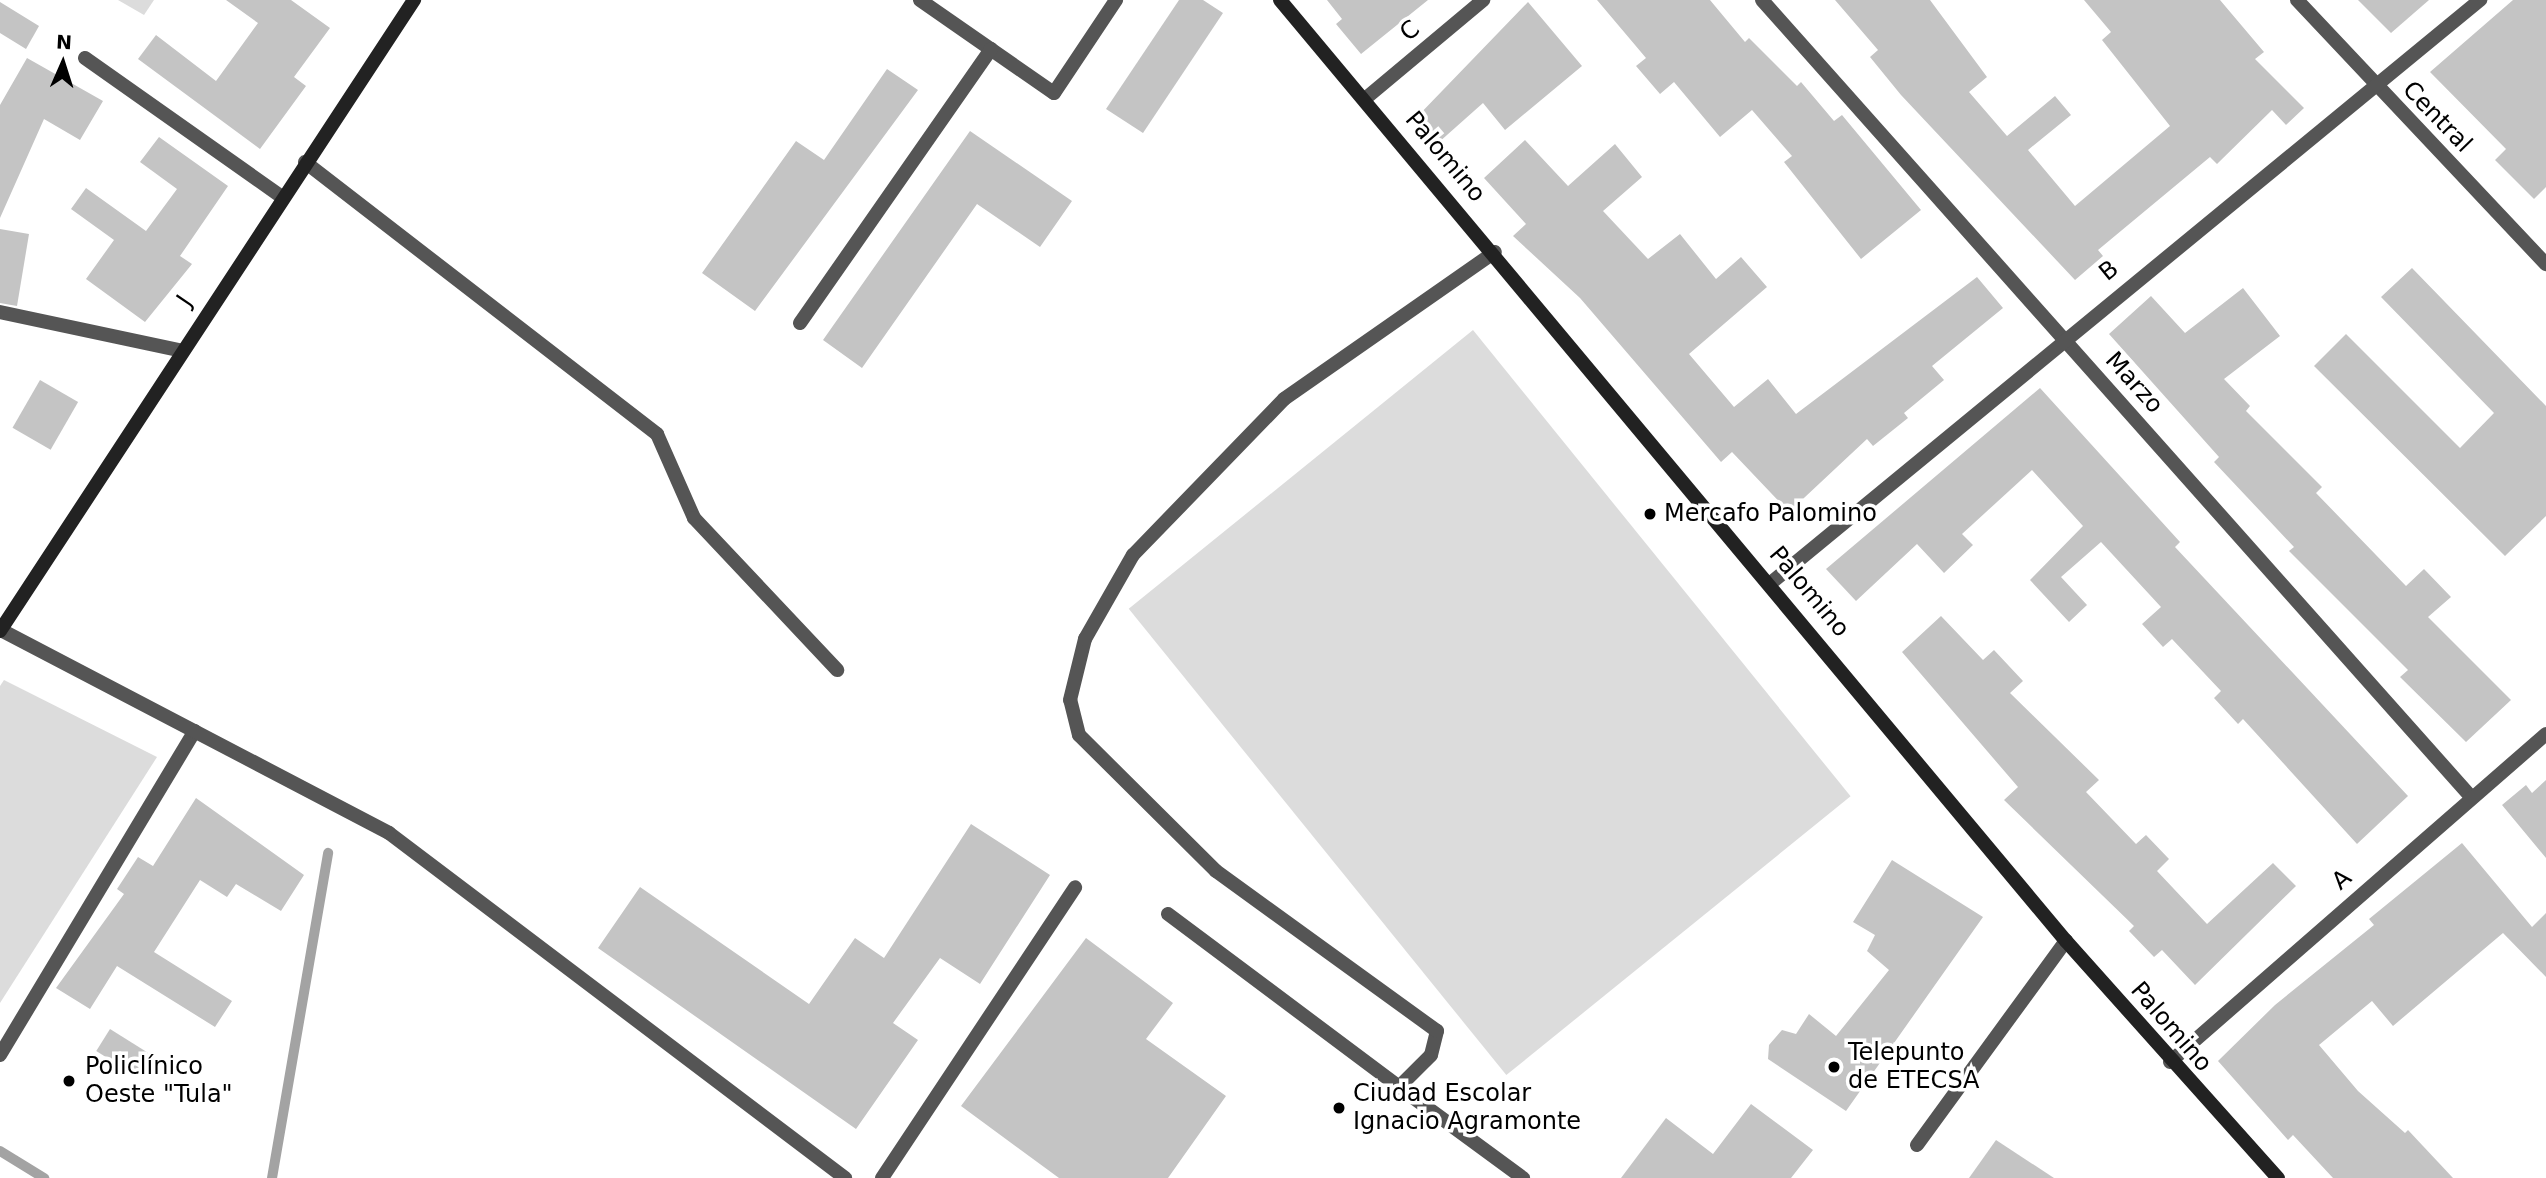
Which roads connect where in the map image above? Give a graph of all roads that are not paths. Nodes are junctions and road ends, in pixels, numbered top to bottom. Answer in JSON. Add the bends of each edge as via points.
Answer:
{"nodes":[{"id":1,"x":414,"y":0,"type":"edge"},
{"id":2,"x":920,"y":0,"type":"edge"},
{"id":3,"x":1116,"y":0,"type":"edge"},
{"id":4,"x":1280,"y":0,"type":"edge"},
{"id":5,"x":1483,"y":0,"type":"edge"},
{"id":6,"x":1762,"y":0,"type":"edge"},
{"id":7,"x":2297,"y":0,"type":"edge"},
{"id":8,"x":2480,"y":0,"type":"edge"},
{"id":9,"x":991,"y":48,"type":"junction"},
{"id":10,"x":85,"y":58,"type":"dead end"},
{"id":11,"x":2378,"y":87,"type":"junction"},
{"id":12,"x":1366,"y":98,"type":"junction"},
{"id":13,"x":305,"y":162,"type":"junction"},
{"id":14,"x":282,"y":197,"type":"junction"},
{"id":15,"x":1495,"y":252,"type":"junction"},
{"id":16,"x":2546,"y":264,"type":"edge"},
{"id":17,"x":0,"y":312,"type":"edge"},
{"id":18,"x":800,"y":323,"type":"dead end"},
{"id":19,"x":2064,"y":338,"type":"junction"},
{"id":20,"x":179,"y":349,"type":"junction"},
{"id":21,"x":1772,"y":582,"type":"junction"},
{"id":22,"x":0,"y":631,"type":"edge"},
{"id":23,"x":837,"y":670,"type":"dead end"},
{"id":24,"x":195,"y":731,"type":"junction"},
{"id":25,"x":2546,"y":734,"type":"edge"},
{"id":26,"x":2471,"y":797,"type":"junction"},
{"id":27,"x":1075,"y":887,"type":"dead end"},
{"id":28,"x":1168,"y":914,"type":"dead end"},
{"id":29,"x":2066,"y":942,"type":"junction"},
{"id":30,"x":0,"y":1055,"type":"edge"},
{"id":31,"x":2170,"y":1062,"type":"junction"},
{"id":32,"x":1399,"y":1087,"type":"junction"},
{"id":33,"x":1917,"y":1145,"type":"dead end"},
{"id":34,"x":845,"y":1178,"type":"edge"},
{"id":35,"x":882,"y":1178,"type":"edge"},
{"id":36,"x":1522,"y":1178,"type":"edge"},
{"id":37,"x":2278,"y":1178,"type":"edge"}],
"edges":[{"from":1,"to":13,"type":"street","name":"J"},
{"from":2,"to":9,"type":"street"},
{"from":3,"to":9,"type":"street","via":[[1055,93]]},
{"from":4,"to":12,"type":"street","name":"Palomino"},
{"from":5,"to":12,"type":"street","name":"C"},
{"from":6,"to":19,"type":"street","name":"Marzo"},
{"from":7,"to":11,"type":"street","name":"Central"},
{"from":8,"to":11,"type":"street","name":"B"},
{"from":9,"to":18,"type":"street"},
{"from":10,"to":14,"type":"street"},
{"from":11,"to":16,"type":"street","name":"Central"},
{"from":11,"to":19,"type":"street","name":"B"},
{"from":12,"to":15,"type":"street","name":"Palomino"},
{"from":13,"to":14,"type":"street","name":"J"},
{"from":13,"to":23,"type":"street","via":[[657,434],[694,519]]},
{"from":14,"to":20,"type":"street","name":"J"},
{"from":15,"to":21,"type":"street","name":"Palomino"},
{"from":15,"to":32,"type":"street","via":[[1284,399],[1133,555],[1085,639],[1070,700],[1079,735],[1216,870],[1437,1031],[1431,1055]]},
{"from":17,"to":20,"type":"street"},
{"from":19,"to":21,"type":"street","name":"B"},
{"from":19,"to":26,"type":"street","name":"Marzo"},
{"from":20,"to":22,"type":"street","name":"J"},
{"from":21,"to":29,"type":"street","name":"Palomino"},
{"from":22,"to":24,"type":"street"},
{"from":24,"to":30,"type":"street"},
{"from":24,"to":34,"type":"street","via":[[389,833]]},
{"from":25,"to":26,"type":"street","name":"A"},
{"from":26,"to":31,"type":"street","name":"A"},
{"from":27,"to":35,"type":"street"},
{"from":28,"to":32,"type":"street"},
{"from":29,"to":31,"type":"street","name":"Palomino"},
{"from":29,"to":33,"type":"street"},
{"from":31,"to":37,"type":"street","name":"Palomino"},
{"from":32,"to":36,"type":"street"}]}
